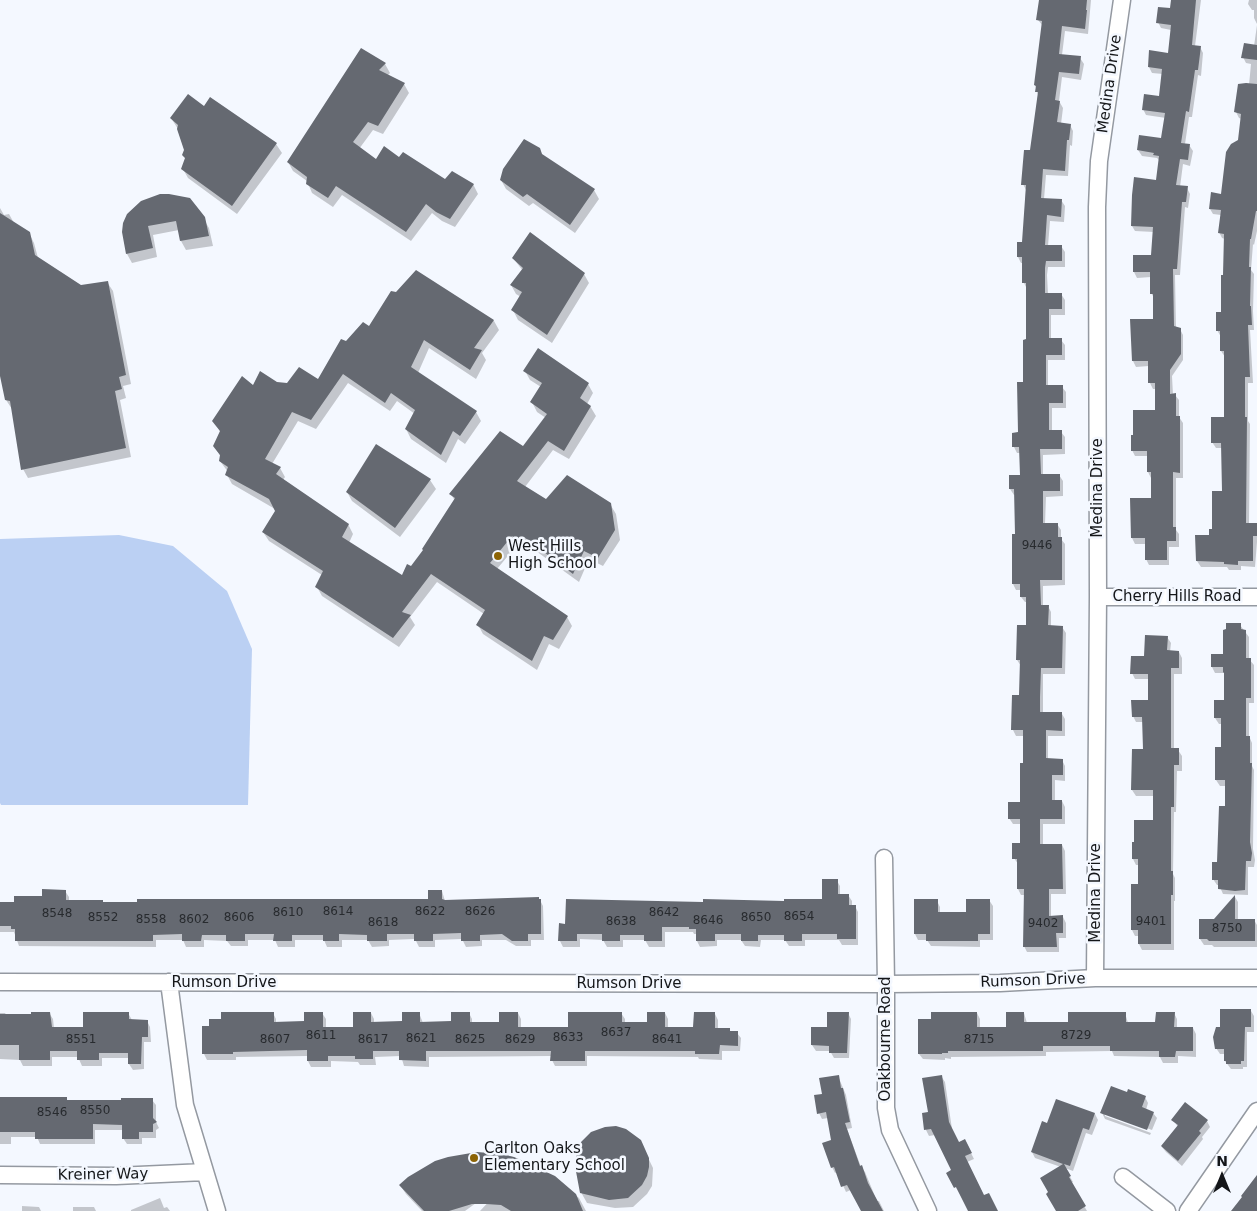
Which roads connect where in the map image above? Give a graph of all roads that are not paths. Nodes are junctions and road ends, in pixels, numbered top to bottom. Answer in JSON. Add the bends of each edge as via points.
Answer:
{"nodes":[{"id":1,"x":1122,"y":0,"type":"edge"},
{"id":2,"x":1098,"y":597,"type":"junction"},
{"id":3,"x":1257,"y":597,"type":"edge"},
{"id":4,"x":884,"y":858,"type":"dead end"},
{"id":5,"x":1095,"y":978,"type":"junction"},
{"id":6,"x":1257,"y":978,"type":"edge"},
{"id":7,"x":0,"y":982,"type":"edge"},
{"id":8,"x":169,"y":982,"type":"junction"},
{"id":9,"x":886,"y":984,"type":"junction"},
{"id":10,"x":1257,"y":1111,"type":"edge"},
{"id":11,"x":205,"y":1172,"type":"junction"},
{"id":12,"x":0,"y":1176,"type":"edge"},
{"id":13,"x":1122,"y":1177,"type":"dead end"},
{"id":14,"x":218,"y":1211,"type":"edge"},
{"id":15,"x":928,"y":1211,"type":"edge"},
{"id":16,"x":1167,"y":1211,"type":"edge"},
{"id":17,"x":1188,"y":1211,"type":"edge"}],
"edges":[{"from":1,"to":2,"type":"street","name":"Medina Drive","via":[[1099,161],[1097,207]]},
{"from":2,"to":3,"type":"street","name":"Cherry Hills Road"},
{"from":2,"to":5,"type":"street","name":"Medina Drive"},
{"from":4,"to":9,"type":"street","name":"Oakbourne Road"},
{"from":5,"to":6,"type":"street","name":"Rumson Drive"},
{"from":5,"to":9,"type":"street","name":"Rumson Drive"},
{"from":7,"to":8,"type":"street","name":"Rumson Drive"},
{"from":8,"to":9,"type":"street","name":"Rumson Drive"},
{"from":8,"to":11,"type":"street","via":[[185,1105]]},
{"from":9,"to":15,"type":"street","name":"Oakbourne Road","via":[[886,1108],[890,1130]]},
{"from":10,"to":17,"type":"street"},
{"from":11,"to":12,"type":"street","name":"Kreiner Way"},
{"from":11,"to":14,"type":"street"},
{"from":13,"to":16,"type":"street"}]}
